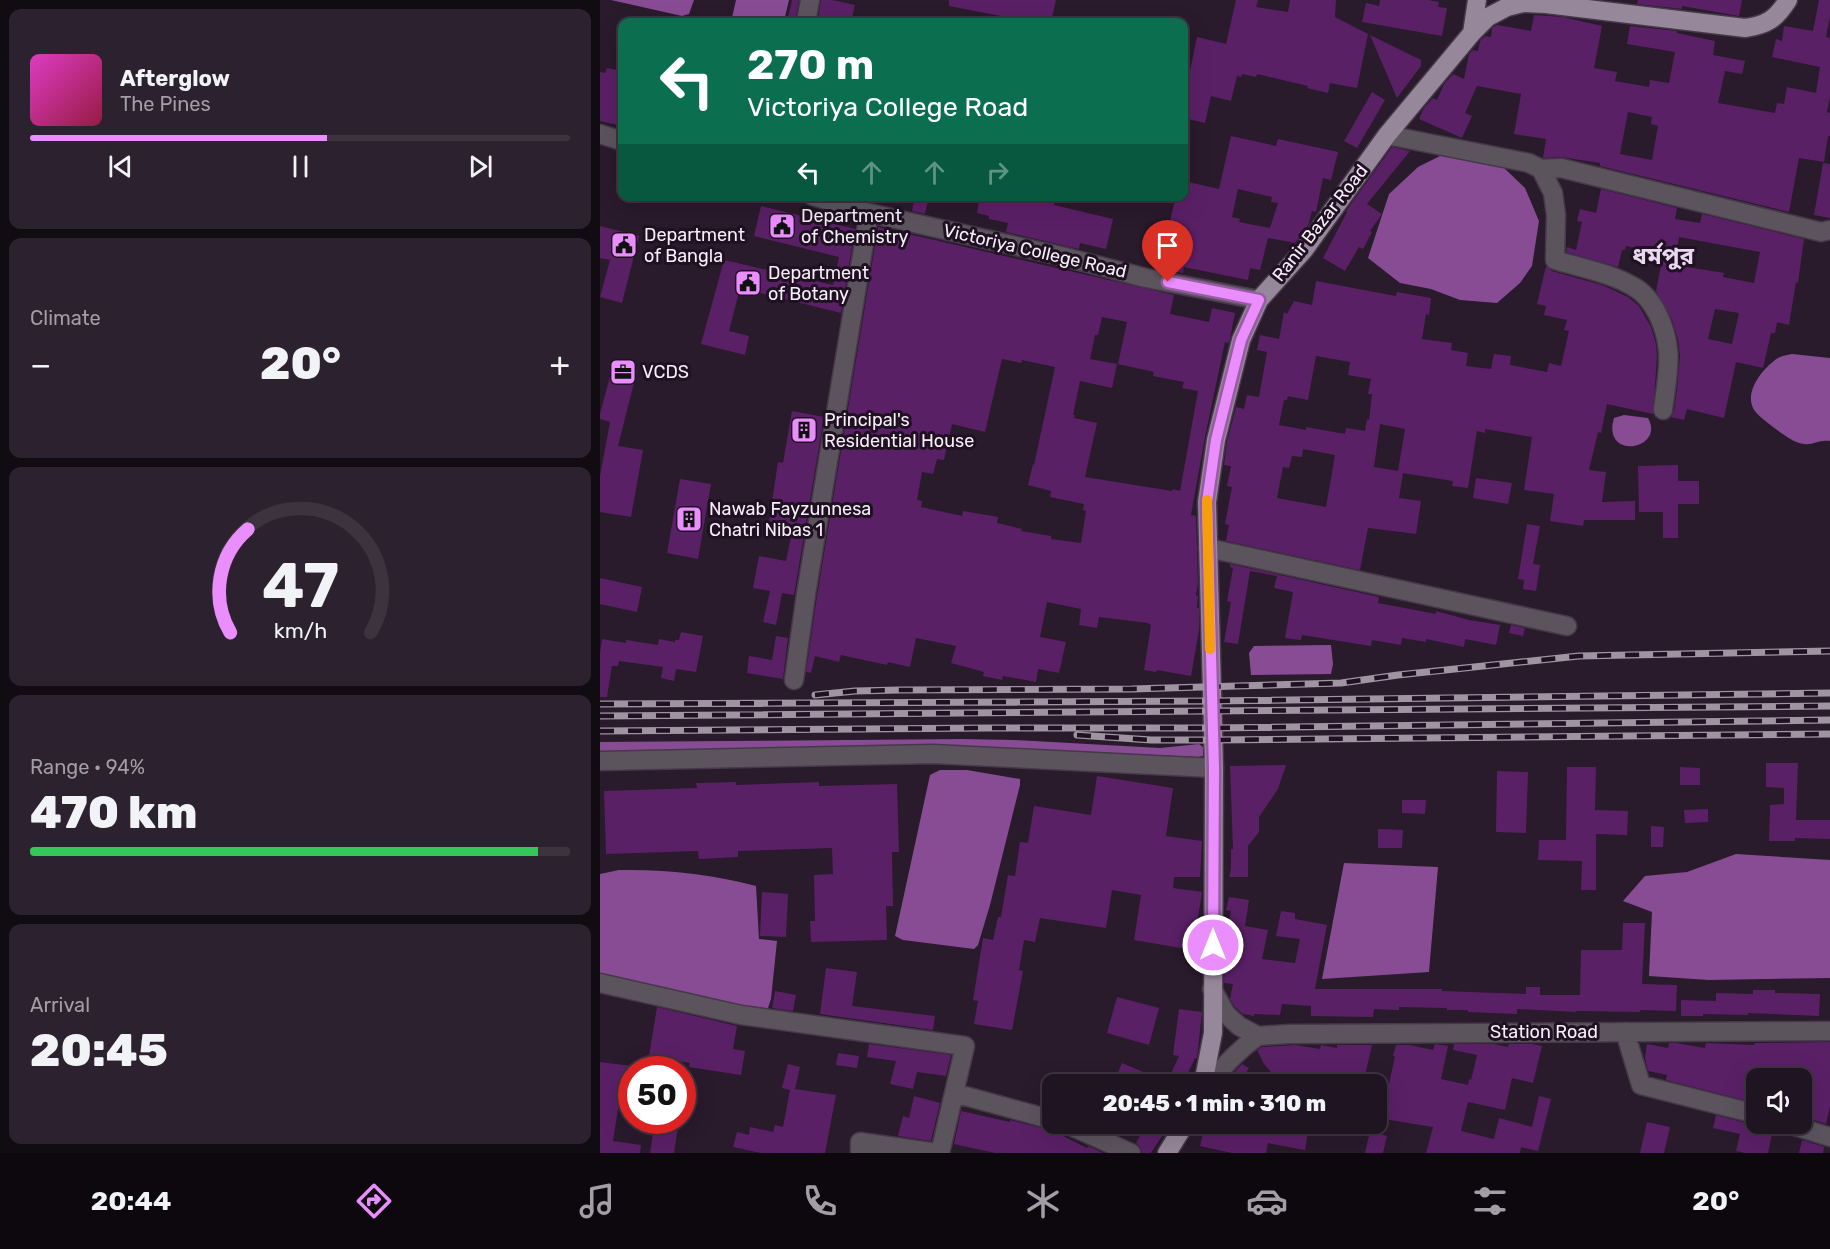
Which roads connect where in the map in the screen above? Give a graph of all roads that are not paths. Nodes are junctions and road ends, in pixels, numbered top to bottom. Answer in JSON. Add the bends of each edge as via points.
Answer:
{"nodes":[{"id":1,"x":810,"y":0,"type":"edge"},
{"id":2,"x":1477,"y":0,"type":"edge"},
{"id":3,"x":1788,"y":0,"type":"edge"},
{"id":4,"x":807,"y":18,"type":"edge"},
{"id":5,"x":1472,"y":33,"type":"junction"},
{"id":6,"x":600,"y":134,"type":"edge"},
{"id":7,"x":1387,"y":135,"type":"junction"},
{"id":8,"x":618,"y":140,"type":"edge"},
{"id":9,"x":1541,"y":170,"type":"junction"},
{"id":10,"x":829,"y":201,"type":"edge"},
{"id":11,"x":868,"y":213,"type":"junction"},
{"id":12,"x":1830,"y":230,"type":"edge"},
{"id":13,"x":1259,"y":300,"type":"junction"},
{"id":14,"x":1663,"y":410,"type":"dead end"},
{"id":15,"x":1208,"y":548,"type":"junction"},
{"id":16,"x":1567,"y":626,"type":"dead end"},
{"id":17,"x":794,"y":680,"type":"dead end"},
{"id":18,"x":600,"y":760,"type":"edge"},
{"id":19,"x":1214,"y":768,"type":"junction"},
{"id":20,"x":600,"y":983,"type":"edge"},
{"id":21,"x":1212,"y":989,"type":"junction"},
{"id":22,"x":1830,"y":1031,"type":"edge"},
{"id":23,"x":1625,"y":1032,"type":"junction"},
{"id":24,"x":1258,"y":1036,"type":"junction"},
{"id":25,"x":1205,"y":1074,"type":"edge"},
{"id":26,"x":1217,"y":1074,"type":"edge"},
{"id":27,"x":954,"y":1093,"type":"junction"},
{"id":28,"x":1746,"y":1111,"type":"edge"},
{"id":29,"x":1042,"y":1117,"type":"edge"},
{"id":30,"x":1812,"y":1129,"type":"edge"},
{"id":31,"x":1829,"y":1133,"type":"edge"},
{"id":32,"x":1088,"y":1134,"type":"edge"},
{"id":33,"x":1179,"y":1134,"type":"edge"},
{"id":34,"x":860,"y":1153,"type":"edge"},
{"id":35,"x":938,"y":1153,"type":"edge"},
{"id":36,"x":1131,"y":1153,"type":"edge"},
{"id":37,"x":1169,"y":1153,"type":"edge"}],
"edges":[{"from":1,"to":4,"type":"street"},
{"from":2,"to":5,"type":"main road"},
{"from":3,"to":5,"type":"main road","name":"Ranir Bazar Road","via":[[1772,21],[1745,28],[1523,3],[1488,17]]},
{"from":5,"to":7,"type":"main road","name":"Ranir Bazar Road"},
{"from":6,"to":8,"type":"street"},
{"from":7,"to":9,"type":"street","via":[[1529,163]]},
{"from":7,"to":13,"type":"main road","name":"Ranir Bazar Road","via":[[1304,250]]},
{"from":9,"to":12,"type":"street","via":[[1561,168],[1821,232]]},
{"from":9,"to":14,"type":"street","via":[[1553,193],[1555,260],[1619,280],[1651,301],[1668,350]]},
{"from":10,"to":11,"type":"street","name":"Victoriya College Road"},
{"from":11,"to":13,"type":"street","name":"Victoriya College Road","via":[[1146,278]]},
{"from":11,"to":17,"type":"street"},
{"from":13,"to":15,"type":"main road","name":"Ranir Bazar Road","via":[[1241,340],[1216,440],[1207,502]]},
{"from":15,"to":16,"type":"street"},
{"from":15,"to":19,"type":"main road","name":"Ranir Bazar Road"},
{"from":18,"to":19,"type":"street","via":[[933,754]]},
{"from":19,"to":21,"type":"main road","name":"Ranir Bazar Road"},
{"from":20,"to":27,"type":"street","via":[[741,1015],[965,1046]]},
{"from":21,"to":24,"type":"street","via":[[1226,1014]]},
{"from":21,"to":25,"type":"main road","name":"Ranir Bazar Road","via":[[1213,1033]]},
{"from":22,"to":23,"type":"street","name":"Station Road"},
{"from":23,"to":24,"type":"street","name":"Station Road"},
{"from":23,"to":28,"type":"street","via":[[1641,1085]]},
{"from":24,"to":26,"type":"street"},
{"from":27,"to":29,"type":"street"},
{"from":27,"to":35,"type":"street"},
{"from":30,"to":31,"type":"street"},
{"from":32,"to":36,"type":"street"},
{"from":33,"to":37,"type":"main road"},
{"from":34,"to":35,"type":"street","via":[[860,1143]]}]}
